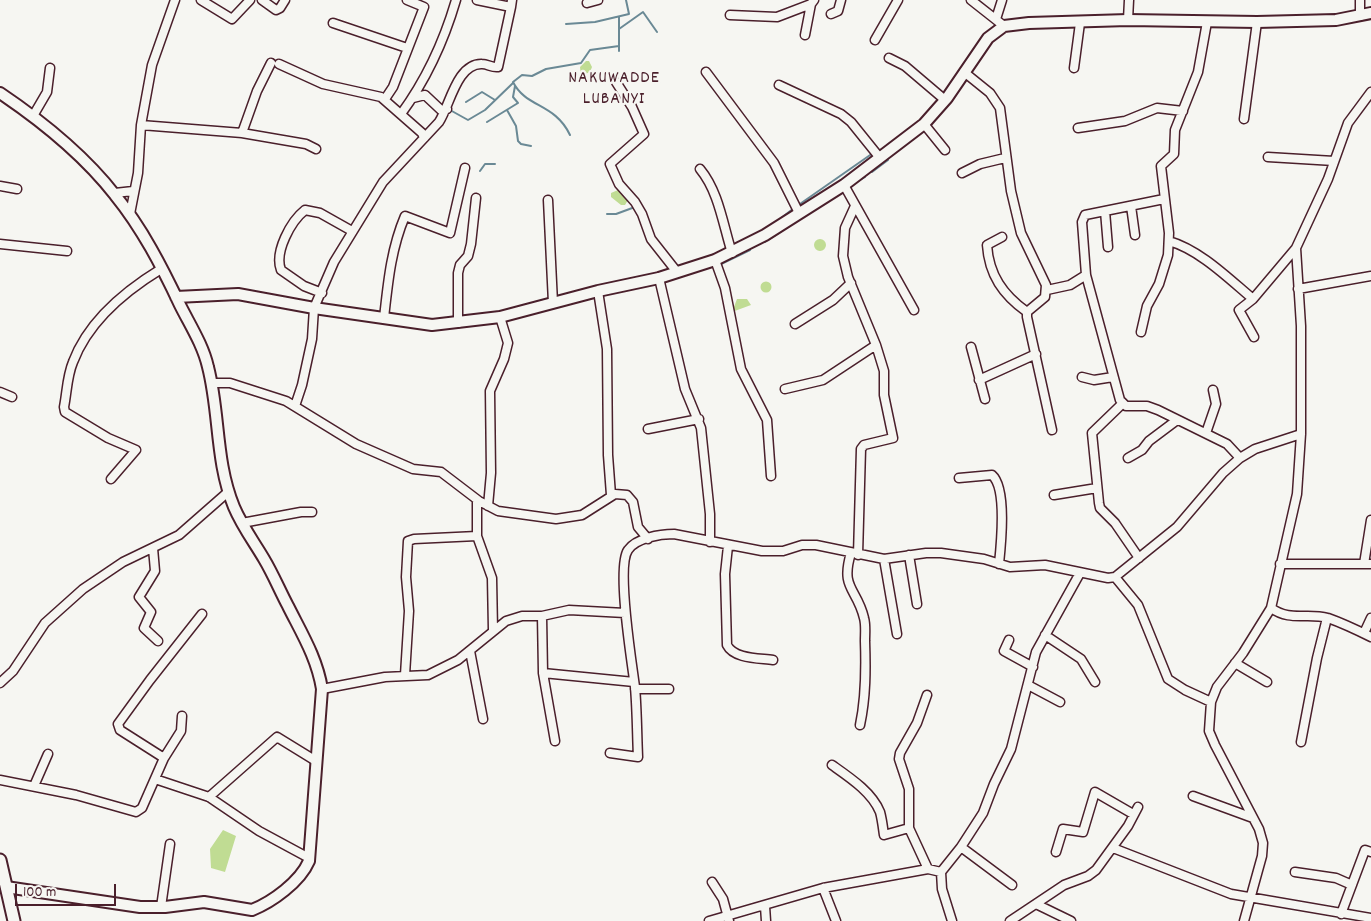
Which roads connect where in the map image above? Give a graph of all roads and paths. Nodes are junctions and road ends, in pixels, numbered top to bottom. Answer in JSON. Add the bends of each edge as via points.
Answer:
{"nodes":[{"id":1,"x":175,"y":0,"type":"edge"},
{"id":2,"x":201,"y":0,"type":"edge"},
{"id":3,"x":250,"y":0,"type":"edge"},
{"id":4,"x":262,"y":0,"type":"edge"},
{"id":5,"x":285,"y":0,"type":"edge"},
{"id":6,"x":407,"y":0,"type":"edge"},
{"id":7,"x":456,"y":0,"type":"edge"},
{"id":8,"x":477,"y":0,"type":"edge"},
{"id":9,"x":598,"y":0,"type":"edge"},
{"id":10,"x":841,"y":0,"type":"edge"},
{"id":11,"x":898,"y":0,"type":"edge"},
{"id":12,"x":971,"y":0,"type":"edge"},
{"id":13,"x":1002,"y":0,"type":"edge"},
{"id":14,"x":1129,"y":0,"type":"edge"},
{"id":15,"x":1360,"y":0,"type":"edge"},
{"id":16,"x":812,"y":2,"type":"edge"},
{"id":17,"x":511,"y":3,"type":"edge"},
{"id":18,"x":587,"y":3,"type":"dead end"},
{"id":19,"x":1371,"y":13,"type":"edge"},
{"id":20,"x":831,"y":14,"type":"dead end"},
{"id":21,"x":730,"y":15,"type":"dead end"},
{"id":22,"x":1360,"y":16,"type":"junction"},
{"id":23,"x":1128,"y":20,"type":"junction"},
{"id":24,"x":1000,"y":22,"type":"junction"},
{"id":25,"x":1207,"y":22,"type":"junction"},
{"id":26,"x":1257,"y":22,"type":"junction"},
{"id":27,"x":333,"y":23,"type":"dead end"},
{"id":28,"x":1080,"y":23,"type":"junction"},
{"id":29,"x":805,"y":35,"type":"dead end"},
{"id":30,"x":875,"y":40,"type":"dead end"},
{"id":31,"x":407,"y":48,"type":"junction"},
{"id":32,"x":889,"y":58,"type":"dead end"},
{"id":33,"x":50,"y":68,"type":"dead end"},
{"id":34,"x":1074,"y":68,"type":"dead end"},
{"id":35,"x":706,"y":72,"type":"dead end"},
{"id":36,"x":964,"y":72,"type":"junction"},
{"id":37,"x":616,"y":82,"type":"dead end"},
{"id":38,"x":780,"y":85,"type":"dead end"},
{"id":39,"x":1371,"y":92,"type":"edge"},
{"id":40,"x":0,"y":93,"type":"edge"},
{"id":41,"x":413,"y":98,"type":"junction"},
{"id":42,"x":385,"y":99,"type":"junction"},
{"id":43,"x":945,"y":100,"type":"junction"},
{"id":44,"x":447,"y":110,"type":"junction"},
{"id":45,"x":1183,"y":111,"type":"junction"},
{"id":46,"x":401,"y":114,"type":"junction"},
{"id":47,"x":33,"y":116,"type":"junction"},
{"id":48,"x":1244,"y":119,"type":"dead end"},
{"id":49,"x":924,"y":124,"type":"junction"},
{"id":50,"x":141,"y":125,"type":"junction"},
{"id":51,"x":1078,"y":128,"type":"dead end"},
{"id":52,"x":242,"y":134,"type":"junction"},
{"id":53,"x":424,"y":138,"type":"junction"},
{"id":54,"x":316,"y":149,"type":"dead end"},
{"id":55,"x":945,"y":150,"type":"dead end"},
{"id":56,"x":1268,"y":157,"type":"dead end"},
{"id":57,"x":880,"y":158,"type":"junction"},
{"id":58,"x":1006,"y":158,"type":"junction"},
{"id":59,"x":1334,"y":162,"type":"junction"},
{"id":60,"x":465,"y":168,"type":"dead end"},
{"id":61,"x":700,"y":169,"type":"dead end"},
{"id":62,"x":962,"y":173,"type":"dead end"},
{"id":63,"x":844,"y":185,"type":"junction"},
{"id":64,"x":0,"y":186,"type":"edge"},
{"id":65,"x":17,"y":189,"type":"dead end"},
{"id":66,"x":133,"y":191,"type":"junction"},
{"id":67,"x":114,"y":193,"type":"junction"},
{"id":68,"x":476,"y":198,"type":"dead end"},
{"id":69,"x":1164,"y":199,"type":"junction"},
{"id":70,"x":548,"y":200,"type":"dead end"},
{"id":71,"x":855,"y":206,"type":"junction"},
{"id":72,"x":1131,"y":206,"type":"junction"},
{"id":73,"x":1105,"y":211,"type":"junction"},
{"id":74,"x":799,"y":212,"type":"junction"},
{"id":75,"x":130,"y":214,"type":"junction"},
{"id":76,"x":352,"y":231,"type":"junction"},
{"id":77,"x":1135,"y":235,"type":"dead end"},
{"id":78,"x":1002,"y":237,"type":"dead end"},
{"id":79,"x":1169,"y":241,"type":"junction"},
{"id":80,"x":0,"y":244,"type":"edge"},
{"id":81,"x":1108,"y":247,"type":"dead end"},
{"id":82,"x":1296,"y":248,"type":"junction"},
{"id":83,"x":67,"y":251,"type":"dead end"},
{"id":84,"x":732,"y":253,"type":"junction"},
{"id":85,"x":715,"y":260,"type":"junction"},
{"id":86,"x":162,"y":269,"type":"junction"},
{"id":87,"x":677,"y":272,"type":"junction"},
{"id":88,"x":1086,"y":275,"type":"junction"},
{"id":89,"x":1371,"y":276,"type":"edge"},
{"id":90,"x":659,"y":278,"type":"junction"},
{"id":91,"x":851,"y":284,"type":"junction"},
{"id":92,"x":1047,"y":290,"type":"junction"},
{"id":93,"x":1298,"y":290,"type":"junction"},
{"id":94,"x":598,"y":291,"type":"junction"},
{"id":95,"x":322,"y":293,"type":"junction"},
{"id":96,"x":176,"y":297,"type":"junction"},
{"id":97,"x":1253,"y":299,"type":"junction"},
{"id":98,"x":553,"y":303,"type":"junction"},
{"id":99,"x":314,"y":308,"type":"junction"},
{"id":100,"x":914,"y":310,"type":"dead end"},
{"id":101,"x":1027,"y":312,"type":"junction"},
{"id":102,"x":500,"y":317,"type":"junction"},
{"id":103,"x":384,"y":318,"type":"junction"},
{"id":104,"x":458,"y":323,"type":"junction"},
{"id":105,"x":796,"y":324,"type":"dead end"},
{"id":106,"x":1141,"y":332,"type":"dead end"},
{"id":107,"x":1254,"y":337,"type":"dead end"},
{"id":108,"x":876,"y":345,"type":"junction"},
{"id":109,"x":971,"y":347,"type":"dead end"},
{"id":110,"x":1036,"y":354,"type":"junction"},
{"id":111,"x":1082,"y":377,"type":"dead end"},
{"id":112,"x":1113,"y":377,"type":"junction"},
{"id":113,"x":979,"y":380,"type":"junction"},
{"id":114,"x":212,"y":383,"type":"junction"},
{"id":115,"x":785,"y":389,"type":"dead end"},
{"id":116,"x":1213,"y":390,"type":"dead end"},
{"id":117,"x":0,"y":392,"type":"edge"},
{"id":118,"x":12,"y":397,"type":"dead end"},
{"id":119,"x":985,"y":399,"type":"dead end"},
{"id":120,"x":1122,"y":404,"type":"junction"},
{"id":121,"x":295,"y":406,"type":"junction"},
{"id":122,"x":699,"y":419,"type":"junction"},
{"id":123,"x":1177,"y":420,"type":"junction"},
{"id":124,"x":648,"y":429,"type":"dead end"},
{"id":125,"x":1052,"y":430,"type":"dead end"},
{"id":126,"x":1206,"y":433,"type":"junction"},
{"id":127,"x":1301,"y":434,"type":"junction"},
{"id":128,"x":1128,"y":458,"type":"dead end"},
{"id":129,"x":1240,"y":458,"type":"junction"},
{"id":130,"x":771,"y":476,"type":"dead end"},
{"id":131,"x":959,"y":478,"type":"dead end"},
{"id":132,"x":111,"y":479,"type":"dead end"},
{"id":133,"x":1097,"y":488,"type":"junction"},
{"id":134,"x":228,"y":492,"type":"junction"},
{"id":135,"x":611,"y":495,"type":"junction"},
{"id":136,"x":1054,"y":495,"type":"dead end"},
{"id":137,"x":477,"y":500,"type":"junction"},
{"id":138,"x":488,"y":506,"type":"junction"},
{"id":139,"x":312,"y":512,"type":"dead end"},
{"id":140,"x":1371,"y":520,"type":"edge"},
{"id":141,"x":242,"y":523,"type":"junction"},
{"id":142,"x":477,"y":536,"type":"junction"},
{"id":143,"x":648,"y":539,"type":"junction"},
{"id":144,"x":710,"y":542,"type":"junction"},
{"id":145,"x":728,"y":546,"type":"junction"},
{"id":146,"x":153,"y":548,"type":"junction"},
{"id":147,"x":855,"y":554,"type":"junction"},
{"id":148,"x":909,"y":555,"type":"junction"},
{"id":149,"x":1139,"y":558,"type":"junction"},
{"id":150,"x":884,"y":559,"type":"junction"},
{"id":151,"x":999,"y":564,"type":"junction"},
{"id":152,"x":1280,"y":564,"type":"junction"},
{"id":153,"x":1367,"y":564,"type":"edge"},
{"id":154,"x":1080,"y":573,"type":"junction"},
{"id":155,"x":1116,"y":577,"type":"junction"},
{"id":156,"x":917,"y":604,"type":"dead end"},
{"id":157,"x":1271,"y":608,"type":"junction"},
{"id":158,"x":625,"y":613,"type":"junction"},
{"id":159,"x":202,"y":614,"type":"dead end"},
{"id":160,"x":542,"y":616,"type":"junction"},
{"id":161,"x":1328,"y":618,"type":"junction"},
{"id":162,"x":1371,"y":618,"type":"edge"},
{"id":163,"x":494,"y":630,"type":"junction"},
{"id":164,"x":898,"y":634,"type":"dead end"},
{"id":165,"x":1046,"y":635,"type":"junction"},
{"id":166,"x":1367,"y":635,"type":"edge"},
{"id":167,"x":1009,"y":640,"type":"dead end"},
{"id":168,"x":158,"y":641,"type":"dead end"},
{"id":169,"x":470,"y":651,"type":"junction"},
{"id":170,"x":773,"y":660,"type":"dead end"},
{"id":171,"x":1236,"y":663,"type":"junction"},
{"id":172,"x":1032,"y":667,"type":"junction"},
{"id":173,"x":542,"y":673,"type":"junction"},
{"id":174,"x":405,"y":675,"type":"junction"},
{"id":175,"x":1095,"y":682,"type":"dead end"},
{"id":176,"x":1267,"y":682,"type":"dead end"},
{"id":177,"x":0,"y":683,"type":"edge"},
{"id":178,"x":634,"y":685,"type":"junction"},
{"id":179,"x":1028,"y":685,"type":"junction"},
{"id":180,"x":322,"y":689,"type":"junction"},
{"id":181,"x":669,"y":689,"type":"dead end"},
{"id":182,"x":927,"y":695,"type":"dead end"},
{"id":183,"x":1060,"y":702,"type":"dead end"},
{"id":184,"x":1211,"y":702,"type":"junction"},
{"id":185,"x":182,"y":716,"type":"dead end"},
{"id":186,"x":484,"y":719,"type":"dead end"},
{"id":187,"x":860,"y":725,"type":"dead end"},
{"id":188,"x":555,"y":741,"type":"dead end"},
{"id":189,"x":1301,"y":742,"type":"dead end"},
{"id":190,"x":610,"y":753,"type":"dead end"},
{"id":191,"x":48,"y":754,"type":"dead end"},
{"id":192,"x":164,"y":758,"type":"junction"},
{"id":193,"x":316,"y":761,"type":"junction"},
{"id":194,"x":832,"y":765,"type":"dead end"},
{"id":195,"x":155,"y":779,"type":"junction"},
{"id":196,"x":0,"y":780,"type":"edge"},
{"id":197,"x":34,"y":786,"type":"junction"},
{"id":198,"x":1193,"y":796,"type":"dead end"},
{"id":199,"x":209,"y":797,"type":"junction"},
{"id":200,"x":1253,"y":818,"type":"junction"},
{"id":201,"x":909,"y":828,"type":"junction"},
{"id":202,"x":170,"y":844,"type":"dead end"},
{"id":203,"x":961,"y":847,"type":"junction"},
{"id":204,"x":1113,"y":848,"type":"junction"},
{"id":205,"x":1056,"y":852,"type":"dead end"},
{"id":206,"x":1371,"y":852,"type":"edge"},
{"id":207,"x":309,"y":858,"type":"junction"},
{"id":208,"x":0,"y":860,"type":"edge"},
{"id":209,"x":928,"y":869,"type":"junction"},
{"id":210,"x":941,"y":872,"type":"junction"},
{"id":211,"x":1295,"y":872,"type":"dead end"},
{"id":212,"x":712,"y":882,"type":"dead end"},
{"id":213,"x":1012,"y":885,"type":"dead end"},
{"id":214,"x":1352,"y":885,"type":"junction"},
{"id":215,"x":823,"y":888,"type":"junction"},
{"id":216,"x":4,"y":889,"type":"edge"},
{"id":217,"x":1250,"y":899,"type":"junction"},
{"id":218,"x":1036,"y":904,"type":"junction"},
{"id":219,"x":765,"y":906,"type":"junction"},
{"id":220,"x":161,"y":907,"type":"junction"},
{"id":221,"x":1341,"y":914,"type":"junction"},
{"id":222,"x":728,"y":918,"type":"edge"},
{"id":223,"x":1371,"y":918,"type":"edge"},
{"id":224,"x":14,"y":921,"type":"edge"},
{"id":225,"x":709,"y":921,"type":"edge"},
{"id":226,"x":766,"y":921,"type":"edge"},
{"id":227,"x":836,"y":921,"type":"edge"},
{"id":228,"x":952,"y":921,"type":"edge"},
{"id":229,"x":1010,"y":921,"type":"edge"},
{"id":230,"x":1071,"y":921,"type":"edge"},
{"id":231,"x":1244,"y":921,"type":"edge"}],
"edges":[{"from":1,"to":50,"type":"street","via":[[152,65]]},
{"from":2,"to":3,"type":"street","via":[[232,19]]},
{"from":4,"to":5,"type":"street","via":[[276,10]]},
{"from":6,"to":31,"type":"street","via":[[424,7]]},
{"from":7,"to":41,"type":"street","via":[[444,37],[426,78]]},
{"from":8,"to":17,"type":"street"},
{"from":9,"to":18,"type":"street"},
{"from":10,"to":20,"type":"street","via":[[838,11]]},
{"from":11,"to":30,"type":"street"},
{"from":12,"to":24,"type":"street"},
{"from":13,"to":24,"type":"street"},
{"from":14,"to":23,"type":"street"},
{"from":15,"to":22,"type":"street"},
{"from":16,"to":21,"type":"street","via":[[777,17]]},
{"from":16,"to":29,"type":"street"},
{"from":17,"to":44,"type":"street","via":[[498,67],[483,64],[466,69],[456,84]]},
{"from":19,"to":22,"type":"street"},
{"from":22,"to":26,"type":"street","via":[[1336,20]]},
{"from":23,"to":25,"type":"street"},
{"from":23,"to":28,"type":"street"},
{"from":24,"to":28,"type":"street"},
{"from":24,"to":36,"type":"street"},
{"from":25,"to":26,"type":"street"},
{"from":25,"to":45,"type":"street","via":[[1198,72]]},
{"from":26,"to":48,"type":"street"},
{"from":27,"to":31,"type":"street"},
{"from":28,"to":34,"type":"street"},
{"from":31,"to":42,"type":"street","via":[[393,87]]},
{"from":32,"to":43,"type":"street","via":[[905,66]]},
{"from":33,"to":47,"type":"street","via":[[47,92]]},
{"from":35,"to":74,"type":"street","via":[[774,163]]},
{"from":36,"to":43,"type":"street"},
{"from":36,"to":58,"type":"street","via":[[997,100],[1005,129]]},
{"from":37,"to":87,"type":"street","via":[[644,134],[610,164],[619,184],[642,214],[652,239]]},
{"from":38,"to":57,"type":"street","via":[[841,114]]},
{"from":39,"to":59,"type":"street","via":[[1348,123]]},
{"from":40,"to":47,"type":"street"},
{"from":41,"to":44,"type":"street","via":[[425,95],[440,110]]},
{"from":41,"to":46,"type":"street"},
{"from":42,"to":46,"type":"street"},
{"from":42,"to":52,"type":"street","via":[[368,92],[323,84],[275,64],[257,92]]},
{"from":43,"to":49,"type":"street"},
{"from":44,"to":53,"type":"street"},
{"from":45,"to":51,"type":"street","via":[[1157,108],[1125,122]]},
{"from":45,"to":69,"type":"street","via":[[1175,130],[1174,154],[1161,166]]},
{"from":46,"to":53,"type":"street"},
{"from":47,"to":67,"type":"street","via":[[77,153]]},
{"from":49,"to":55,"type":"street"},
{"from":49,"to":57,"type":"street"},
{"from":50,"to":52,"type":"street"},
{"from":50,"to":66,"type":"street","via":[[138,173]]},
{"from":52,"to":54,"type":"street","via":[[306,144]]},
{"from":53,"to":76,"type":"street","via":[[383,182]]},
{"from":56,"to":59,"type":"street"},
{"from":57,"to":63,"type":"street"},
{"from":58,"to":62,"type":"street","via":[[980,164]]},
{"from":58,"to":92,"type":"street","via":[[1021,233]]},
{"from":59,"to":82,"type":"street"},
{"from":60,"to":103,"type":"street","via":[[450,233],[406,216],[389,266]]},
{"from":61,"to":84,"type":"street","via":[[715,195]]},
{"from":63,"to":71,"type":"street"},
{"from":63,"to":74,"type":"street"},
{"from":64,"to":65,"type":"street"},
{"from":66,"to":67,"type":"street"},
{"from":66,"to":75,"type":"street"},
{"from":67,"to":75,"type":"street"},
{"from":68,"to":104,"type":"street","via":[[471,244],[458,273]]},
{"from":69,"to":72,"type":"street"},
{"from":69,"to":79,"type":"street"},
{"from":70,"to":98,"type":"street"},
{"from":71,"to":91,"type":"street","via":[[845,228],[842,250]]},
{"from":71,"to":100,"type":"street"},
{"from":72,"to":73,"type":"street"},
{"from":72,"to":77,"type":"street"},
{"from":73,"to":81,"type":"street"},
{"from":73,"to":88,"type":"street","via":[[1085,215],[1082,222]]},
{"from":74,"to":84,"type":"street"},
{"from":75,"to":86,"type":"street"},
{"from":76,"to":95,"type":"street","via":[[334,262]]},
{"from":76,"to":95,"type":"street","via":[[320,213],[305,210],[284,242],[280,254],[281,270],[304,286]]},
{"from":78,"to":101,"type":"street","via":[[986,245],[994,276],[1004,293]]},
{"from":79,"to":97,"type":"street","via":[[1180,244],[1217,269]]},
{"from":79,"to":106,"type":"street","via":[[1164,270],[1147,306]]},
{"from":80,"to":83,"type":"street"},
{"from":82,"to":93,"type":"street"},
{"from":82,"to":97,"type":"street"},
{"from":84,"to":85,"type":"street"},
{"from":85,"to":87,"type":"street"},
{"from":85,"to":130,"type":"street","via":[[725,288],[741,369],[767,420]]},
{"from":86,"to":96,"type":"street"},
{"from":86,"to":132,"type":"street","via":[[113,306],[92,328],[83,339],[70,369],[65,412],[108,438],[136,450]]},
{"from":87,"to":90,"type":"street"},
{"from":88,"to":92,"type":"street","via":[[1070,285]]},
{"from":88,"to":112,"type":"street"},
{"from":89,"to":93,"type":"street"},
{"from":90,"to":94,"type":"street"},
{"from":90,"to":122,"type":"street","via":[[685,389]]},
{"from":91,"to":105,"type":"street"},
{"from":91,"to":108,"type":"street"},
{"from":92,"to":101,"type":"street"},
{"from":93,"to":127,"type":"street"},
{"from":94,"to":98,"type":"street"},
{"from":94,"to":135,"type":"street","via":[[607,349]]},
{"from":95,"to":99,"type":"street"},
{"from":96,"to":99,"type":"street","via":[[238,294]]},
{"from":96,"to":114,"type":"street","via":[[204,353]]},
{"from":97,"to":107,"type":"street","via":[[1239,310]]},
{"from":98,"to":102,"type":"street"},
{"from":99,"to":103,"type":"street"},
{"from":99,"to":121,"type":"street","via":[[312,339]]},
{"from":101,"to":110,"type":"street"},
{"from":102,"to":104,"type":"street"},
{"from":102,"to":138,"type":"street","via":[[508,343],[490,391]]},
{"from":103,"to":104,"type":"street","via":[[432,324]]},
{"from":108,"to":115,"type":"street","via":[[824,380]]},
{"from":108,"to":147,"type":"street","via":[[884,371],[884,395],[893,438],[864,445],[861,449]]},
{"from":109,"to":113,"type":"street"},
{"from":110,"to":113,"type":"street"},
{"from":110,"to":125,"type":"street"},
{"from":111,"to":112,"type":"street","via":[[1094,380]]},
{"from":112,"to":120,"type":"street"},
{"from":113,"to":119,"type":"street"},
{"from":114,"to":121,"type":"street","via":[[230,383]]},
{"from":114,"to":134,"type":"street","via":[[219,455]]},
{"from":116,"to":126,"type":"street","via":[[1216,404]]},
{"from":117,"to":118,"type":"street"},
{"from":120,"to":123,"type":"street","via":[[1152,407]]},
{"from":120,"to":133,"type":"street","via":[[1092,433]]},
{"from":121,"to":137,"type":"street","via":[[356,444],[412,469],[441,472]]},
{"from":122,"to":124,"type":"street"},
{"from":122,"to":144,"type":"street"},
{"from":123,"to":126,"type":"street"},
{"from":123,"to":128,"type":"street"},
{"from":126,"to":129,"type":"street","via":[[1227,444]]},
{"from":127,"to":129,"type":"street","via":[[1255,449]]},
{"from":127,"to":152,"type":"street","via":[[1297,494]]},
{"from":129,"to":149,"type":"street","via":[[1178,527]]},
{"from":131,"to":151,"type":"street","via":[[987,474],[998,482],[1002,510]]},
{"from":133,"to":136,"type":"street"},
{"from":133,"to":149,"type":"street","via":[[1100,508],[1115,523]]},
{"from":134,"to":141,"type":"street"},
{"from":134,"to":146,"type":"street","via":[[179,535]]},
{"from":135,"to":138,"type":"street","via":[[582,515],[556,519],[498,511]]},
{"from":135,"to":143,"type":"street","via":[[631,498],[638,527]]},
{"from":137,"to":138,"type":"street"},
{"from":137,"to":142,"type":"street"},
{"from":139,"to":141,"type":"street"},
{"from":140,"to":153,"type":"street"},
{"from":141,"to":180,"type":"street","via":[[306,637]]},
{"from":142,"to":163,"type":"street","via":[[492,578]]},
{"from":142,"to":174,"type":"street","via":[[408,541],[406,577],[410,611]]},
{"from":143,"to":144,"type":"street","via":[[659,534],[674,534]]},
{"from":143,"to":158,"type":"street","via":[[627,552]]},
{"from":144,"to":145,"type":"street"},
{"from":145,"to":147,"type":"street","via":[[783,551],[802,545],[816,545]]},
{"from":145,"to":170,"type":"street","via":[[725,574],[727,645],[739,655]]},
{"from":146,"to":168,"type":"street","via":[[155,571],[139,597],[151,612],[145,630]]},
{"from":146,"to":177,"type":"street","via":[[123,562],[83,589],[45,623],[16,666]]},
{"from":147,"to":150,"type":"street"},
{"from":147,"to":187,"type":"street","via":[[846,576],[865,625],[865,700]]},
{"from":148,"to":150,"type":"street"},
{"from":148,"to":151,"type":"street","via":[[941,553]]},
{"from":148,"to":156,"type":"street"},
{"from":149,"to":155,"type":"street"},
{"from":150,"to":164,"type":"street"},
{"from":151,"to":154,"type":"street","via":[[1010,567],[1045,566]]},
{"from":152,"to":153,"type":"street"},
{"from":152,"to":157,"type":"street"},
{"from":154,"to":155,"type":"street"},
{"from":154,"to":165,"type":"street"},
{"from":155,"to":184,"type":"street","via":[[1138,605],[1168,679]]},
{"from":157,"to":161,"type":"street","via":[[1282,616]]},
{"from":157,"to":171,"type":"street"},
{"from":158,"to":160,"type":"street","via":[[569,610]]},
{"from":158,"to":178,"type":"street"},
{"from":159,"to":192,"type":"street","via":[[118,724],[119,728]]},
{"from":160,"to":163,"type":"street","via":[[513,618]]},
{"from":160,"to":173,"type":"street"},
{"from":161,"to":166,"type":"street"},
{"from":161,"to":189,"type":"street"},
{"from":162,"to":166,"type":"street"},
{"from":163,"to":169,"type":"street"},
{"from":165,"to":172,"type":"street"},
{"from":165,"to":175,"type":"street","via":[[1081,659]]},
{"from":167,"to":172,"type":"street","via":[[1004,651]]},
{"from":169,"to":174,"type":"street","via":[[436,672],[424,676]]},
{"from":169,"to":186,"type":"street"},
{"from":171,"to":176,"type":"street"},
{"from":171,"to":184,"type":"street","via":[[1217,687]]},
{"from":172,"to":179,"type":"street"},
{"from":173,"to":178,"type":"street"},
{"from":173,"to":188,"type":"street"},
{"from":174,"to":180,"type":"street"},
{"from":178,"to":181,"type":"street"},
{"from":178,"to":190,"type":"street","via":[[638,756]]},
{"from":179,"to":183,"type":"street"},
{"from":179,"to":203,"type":"street","via":[[1011,749],[983,814]]},
{"from":180,"to":193,"type":"street"},
{"from":182,"to":201,"type":"street","via":[[899,759],[908,789]]},
{"from":184,"to":200,"type":"street","via":[[1209,731]]},
{"from":185,"to":192,"type":"street","via":[[181,731]]},
{"from":191,"to":197,"type":"street"},
{"from":192,"to":195,"type":"street"},
{"from":193,"to":199,"type":"street","via":[[277,737]]},
{"from":193,"to":207,"type":"street"},
{"from":194,"to":201,"type":"street","via":[[856,783],[880,811],[884,835]]},
{"from":195,"to":197,"type":"street","via":[[142,808],[134,813],[82,796]]},
{"from":195,"to":199,"type":"street"},
{"from":196,"to":197,"type":"street"},
{"from":198,"to":200,"type":"street"},
{"from":199,"to":207,"type":"street","via":[[259,831]]},
{"from":200,"to":217,"type":"street","via":[[1263,843]]},
{"from":201,"to":209,"type":"street"},
{"from":202,"to":220,"type":"street"},
{"from":203,"to":210,"type":"street"},
{"from":203,"to":213,"type":"street"},
{"from":204,"to":205,"type":"street","via":[[1135,810],[1095,792],[1084,832],[1062,829]]},
{"from":204,"to":217,"type":"street"},
{"from":204,"to":218,"type":"street","via":[[1088,876],[1064,885]]},
{"from":206,"to":214,"type":"street","via":[[1365,850]]},
{"from":207,"to":220,"type":"street","via":[[306,868],[292,884],[252,910],[204,902]]},
{"from":208,"to":216,"type":"main road"},
{"from":209,"to":210,"type":"street"},
{"from":209,"to":215,"type":"street"},
{"from":210,"to":228,"type":"street","via":[[942,889]]},
{"from":211,"to":214,"type":"street","via":[[1336,878]]},
{"from":212,"to":222,"type":"street","via":[[723,900]]},
{"from":214,"to":221,"type":"street"},
{"from":215,"to":219,"type":"street"},
{"from":215,"to":227,"type":"street"},
{"from":216,"to":220,"type":"street"},
{"from":216,"to":224,"type":"main road"},
{"from":217,"to":221,"type":"street"},
{"from":217,"to":231,"type":"street"},
{"from":218,"to":229,"type":"street"},
{"from":218,"to":230,"type":"street"},
{"from":219,"to":222,"type":"street"},
{"from":219,"to":226,"type":"street"},
{"from":221,"to":223,"type":"street"},
{"from":222,"to":225,"type":"street"}]}
